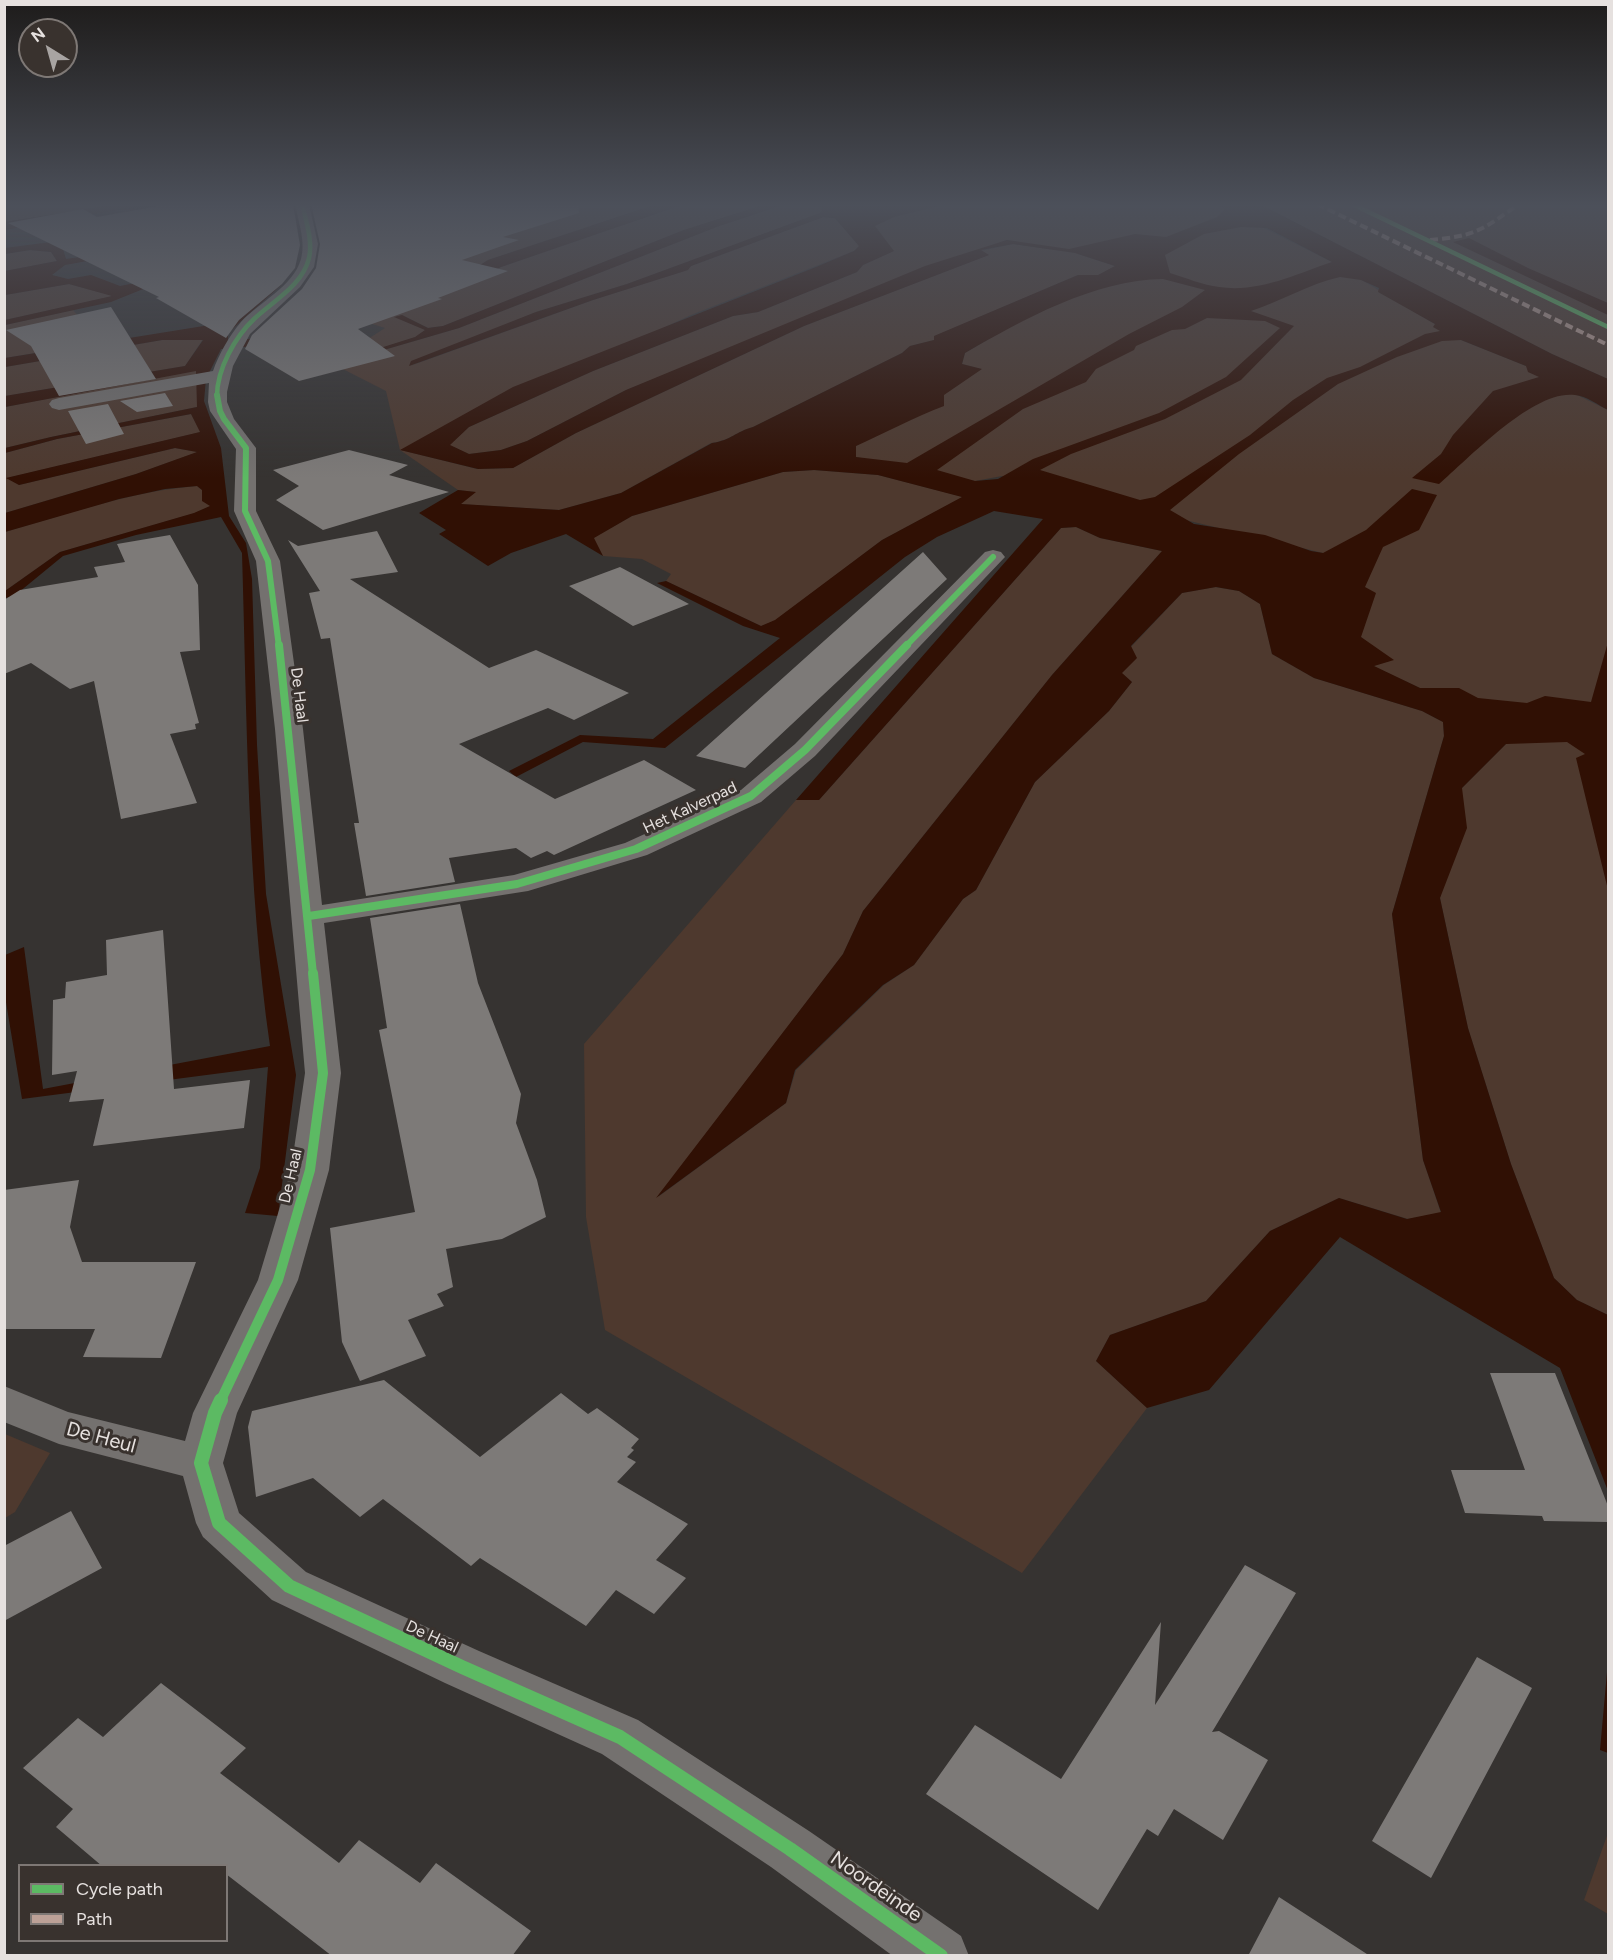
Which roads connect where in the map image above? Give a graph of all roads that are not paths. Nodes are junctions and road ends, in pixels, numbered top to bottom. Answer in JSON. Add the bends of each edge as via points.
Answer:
{"nodes":[{"id":1,"x":282,"y":295,"type":"edge"},
{"id":2,"x":218,"y":375,"type":"junction"},
{"id":3,"x":59,"y":404,"type":"dead end"},
{"id":4,"x":993,"y":557,"type":"dead end"},
{"id":5,"x":309,"y":916,"type":"junction"},
{"id":6,"x":4,"y":1403,"type":"edge"},
{"id":7,"x":201,"y":1463,"type":"junction"},
{"id":8,"x":790,"y":1849,"type":"joint"},
{"id":9,"x":941,"y":1956,"type":"edge"}],
"edges":[{"from":1,"to":2,"type":"street","name":"De Haal","via":[[232,346]]},
{"from":2,"to":3,"type":"street"},
{"from":2,"to":5,"type":"street","name":"De Haal","via":[[215,395],[222,418],[246,448],[245,511],[268,561]]},
{"from":4,"to":5,"type":"street","name":"Het Kalverpad","via":[[805,750],[751,796],[636,849],[517,884]]},
{"from":5,"to":7,"type":"street","name":"De Haal","via":[[323,1073],[310,1170],[278,1280],[215,1413]]},
{"from":6,"to":7,"type":"street","name":"De Heul","via":[[59,1427]]},
{"from":7,"to":8,"type":"street","name":"De Haal","via":[[219,1523],[289,1586],[620,1737]]},
{"from":8,"to":9,"type":"street","name":"Noordeinde"}]}
